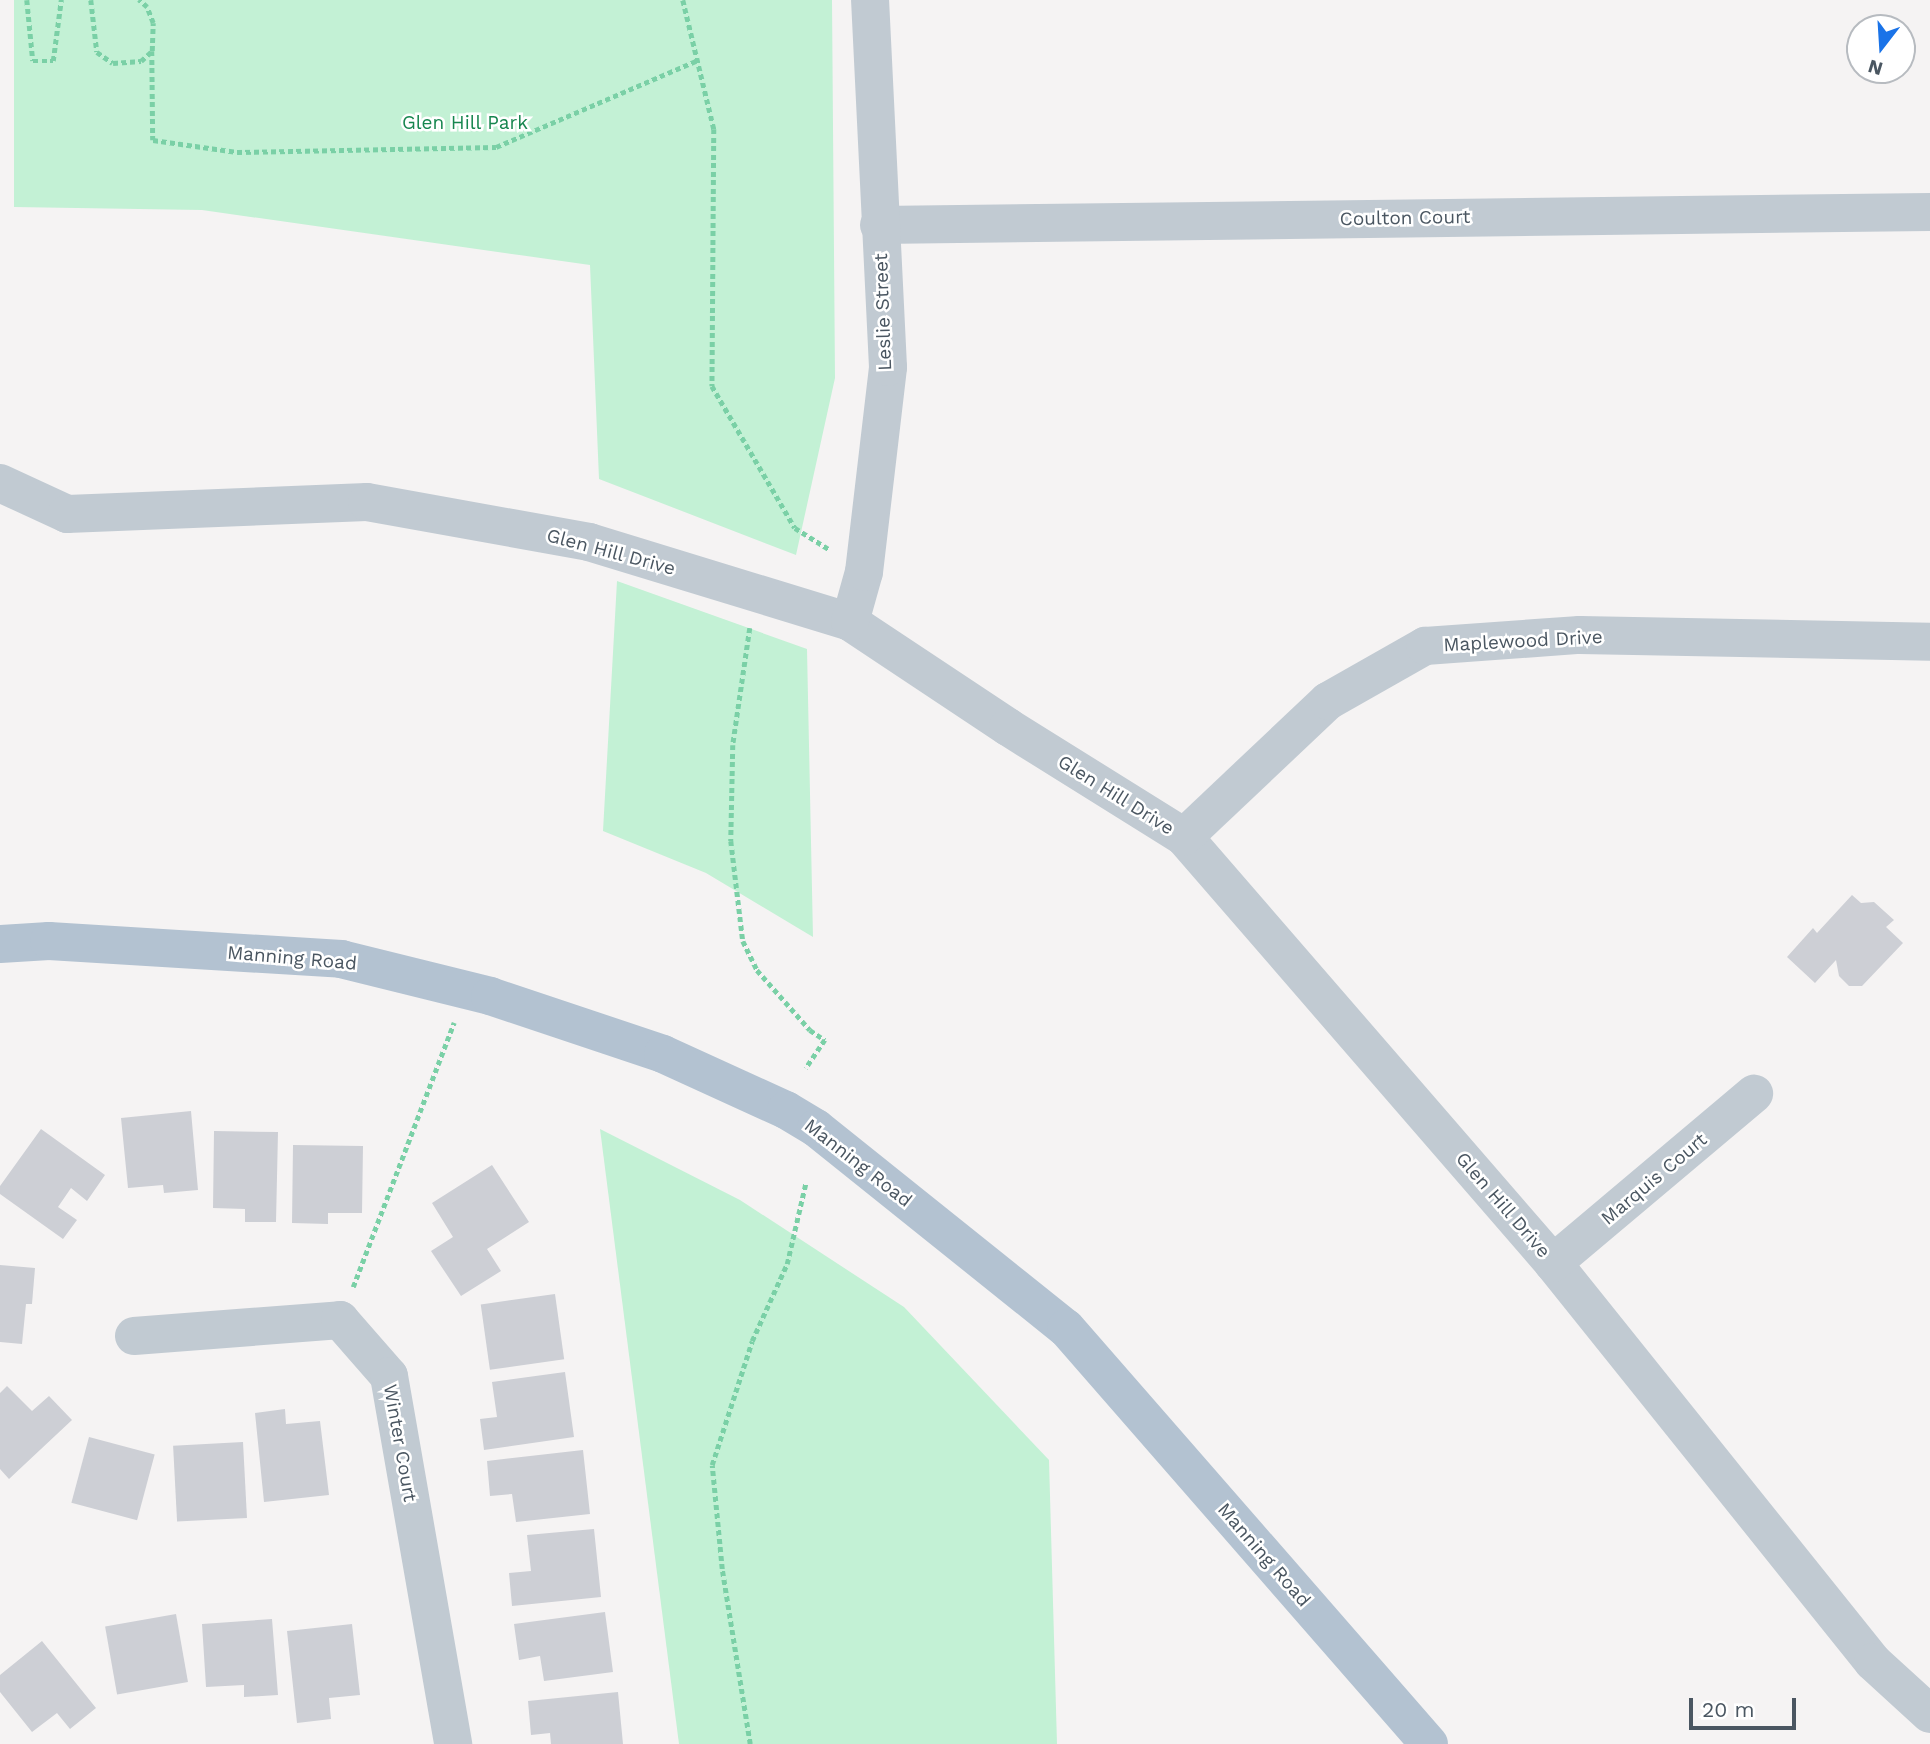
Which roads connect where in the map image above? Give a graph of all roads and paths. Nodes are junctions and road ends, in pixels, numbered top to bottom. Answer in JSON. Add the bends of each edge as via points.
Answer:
{"nodes":[{"id":1,"x":27,"y":0,"type":"edge"},
{"id":2,"x":61,"y":0,"type":"edge"},
{"id":3,"x":92,"y":0,"type":"edge"},
{"id":4,"x":138,"y":0,"type":"edge"},
{"id":5,"x":683,"y":0,"type":"edge"},
{"id":6,"x":870,"y":0,"type":"edge"},
{"id":7,"x":152,"y":51,"type":"junction"},
{"id":8,"x":698,"y":60,"type":"junction"},
{"id":9,"x":1930,"y":212,"type":"edge"},
{"id":10,"x":879,"y":225,"type":"junction"},
{"id":11,"x":0,"y":483,"type":"edge"},
{"id":12,"x":864,"y":572,"type":"junction"},
{"id":13,"x":752,"y":615,"type":"dead end"},
{"id":14,"x":850,"y":622,"type":"junction"},
{"id":15,"x":1930,"y":642,"type":"edge"},
{"id":16,"x":1184,"y":837,"type":"junction"},
{"id":17,"x":0,"y":944,"type":"edge"},
{"id":18,"x":451,"y":1029,"type":"dead end"},
{"id":19,"x":806,"y":1068,"type":"dead end"},
{"id":20,"x":1754,"y":1094,"type":"dead end"},
{"id":21,"x":806,"y":1182,"type":"dead end"},
{"id":22,"x":1553,"y":1263,"type":"junction"},
{"id":23,"x":340,"y":1320,"type":"junction"},
{"id":24,"x":134,"y":1336,"type":"dead end"},
{"id":25,"x":1930,"y":1714,"type":"edge"},
{"id":26,"x":453,"y":1744,"type":"edge"},
{"id":27,"x":750,"y":1744,"type":"edge"},
{"id":28,"x":1429,"y":1744,"type":"edge"}],
"edges":[{"from":1,"to":2,"type":"path","via":[[33,61],[53,61]]},
{"from":3,"to":7,"type":"path","via":[[97,52],[113,63],[141,61]]},
{"from":4,"to":7,"type":"path","via":[[147,7],[153,23]]},
{"from":5,"to":8,"type":"path"},
{"from":6,"to":10,"type":"street","name":"Leslie Street"},
{"from":7,"to":8,"type":"path","via":[[153,140],[237,152],[496,147]]},
{"from":8,"to":12,"type":"path","via":[[715,129],[712,386],[795,528]]},
{"from":9,"to":10,"type":"street","name":"Coulton Court"},
{"from":10,"to":12,"type":"street","name":"Leslie Street","via":[[888,367]]},
{"from":11,"to":14,"type":"street","name":"Glen Hill Drive","via":[[66,514],[367,502],[589,542]]},
{"from":12,"to":14,"type":"street","name":"Leslie Street"},
{"from":13,"to":19,"type":"path","via":[[733,745],[731,841],[744,941],[757,970],[810,1030],[825,1040]]},
{"from":14,"to":16,"type":"street","name":"Glen Hill Drive"},
{"from":15,"to":16,"type":"street","name":"Maplewood Drive","via":[[1580,635],[1425,646],[1328,701]]},
{"from":16,"to":22,"type":"street","name":"Glen Hill Drive"},
{"from":17,"to":28,"type":"main road","name":"Manning Road","via":[[49,941],[341,959],[490,996],[663,1054],[796,1116],[1066,1328]]},
{"from":18,"to":23,"type":"path"},
{"from":20,"to":22,"type":"street","name":"Marquis Court"},
{"from":21,"to":27,"type":"path","via":[[787,1264],[752,1341],[712,1465],[722,1569]]},
{"from":22,"to":25,"type":"street","name":"Glen Hill Drive","via":[[1873,1662]]},
{"from":23,"to":24,"type":"street"},
{"from":23,"to":26,"type":"street","name":"Winter Court","via":[[389,1376]]}]}
